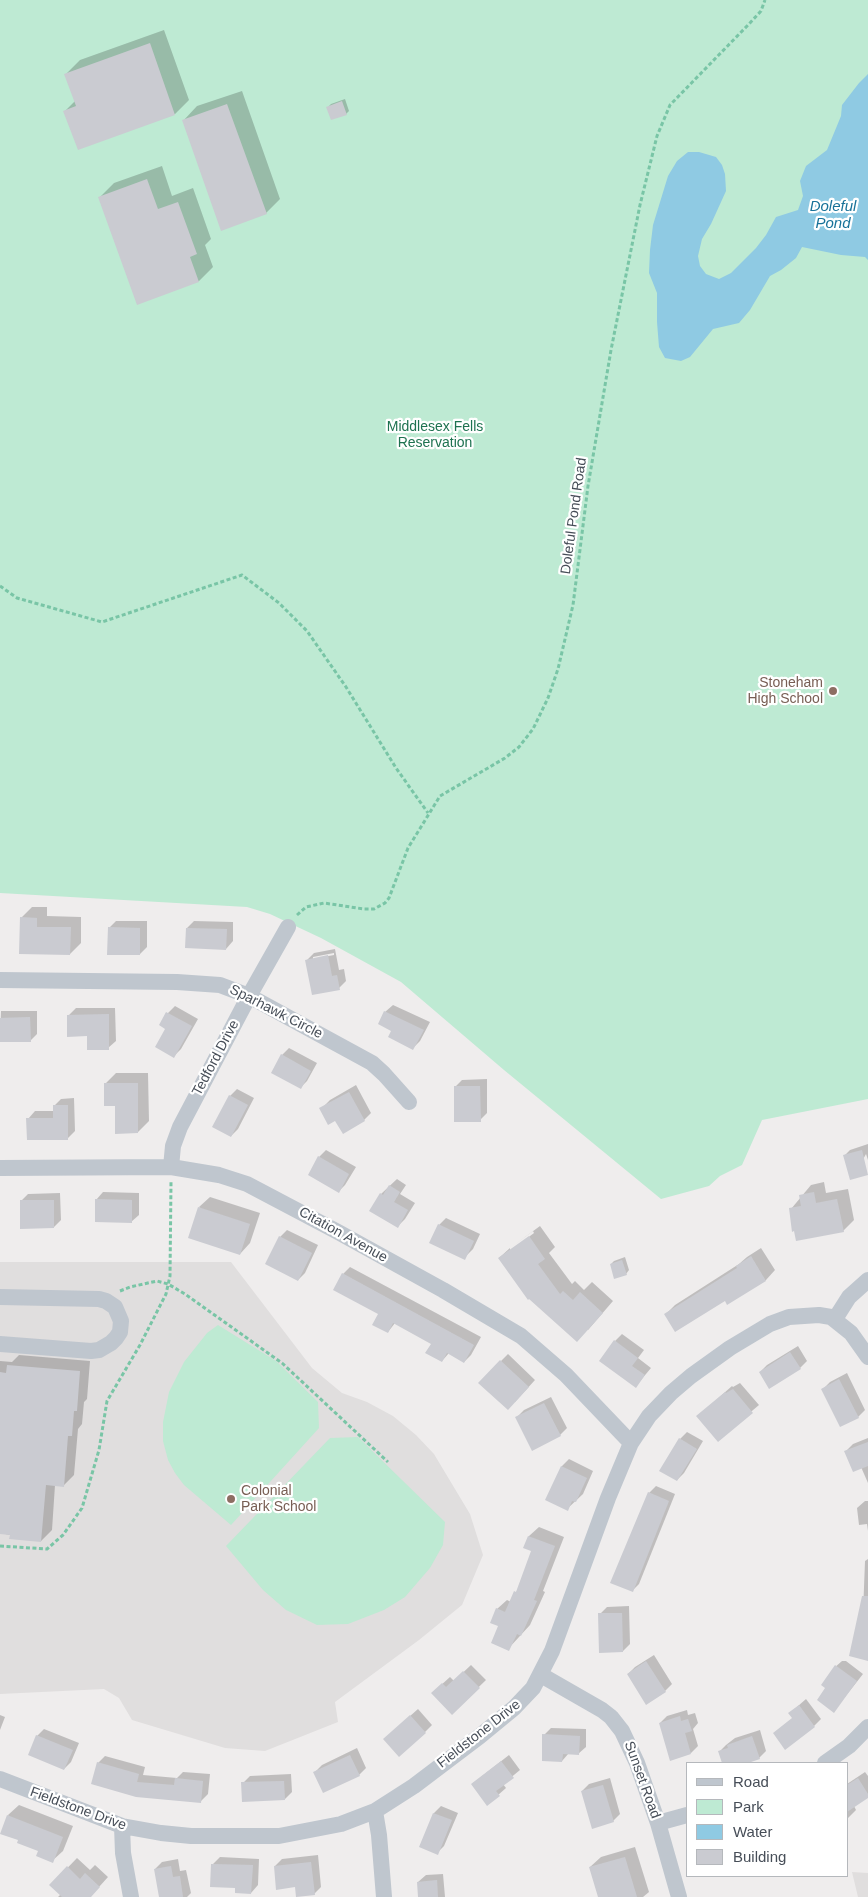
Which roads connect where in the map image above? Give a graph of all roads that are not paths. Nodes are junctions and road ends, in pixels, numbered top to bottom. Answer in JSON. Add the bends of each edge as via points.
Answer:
{"nodes":[{"id":1,"x":288,"y":927,"type":"road end"},
{"id":2,"x":0,"y":980,"type":"edge"},
{"id":3,"x":249,"y":996,"type":"junction"},
{"id":4,"x":409,"y":1102,"type":"dead end"},
{"id":5,"x":171,"y":1167,"type":"junction"},
{"id":6,"x":0,"y":1168,"type":"edge"},
{"id":7,"x":868,"y":1280,"type":"edge"},
{"id":8,"x":0,"y":1297,"type":"edge"},
{"id":9,"x":835,"y":1319,"type":"junction"},
{"id":10,"x":0,"y":1344,"type":"edge"},
{"id":11,"x":868,"y":1357,"type":"edge"},
{"id":12,"x":631,"y":1443,"type":"junction"},
{"id":13,"x":541,"y":1675,"type":"junction"},
{"id":14,"x":868,"y":1728,"type":"edge"},
{"id":15,"x":826,"y":1762,"type":"edge"},
{"id":16,"x":0,"y":1779,"type":"edge"},
{"id":17,"x":375,"y":1811,"type":"junction"},
{"id":18,"x":686,"y":1815,"type":"edge"},
{"id":19,"x":658,"y":1823,"type":"junction"},
{"id":20,"x":122,"y":1826,"type":"junction"},
{"id":21,"x":131,"y":1897,"type":"edge"},
{"id":22,"x":384,"y":1897,"type":"edge"},
{"id":23,"x":679,"y":1897,"type":"edge"}],
"edges":[{"from":1,"to":3,"type":"street","name":"Tedford Drive"},
{"from":2,"to":3,"type":"street","name":"Sparhawk Circle","via":[[209,983]]},
{"from":3,"to":4,"type":"street","name":"Sparhawk Circle","via":[[372,1063]]},
{"from":3,"to":5,"type":"street","name":"Tedford Drive","via":[[180,1127]]},
{"from":5,"to":6,"type":"street","name":"Citation Avenue"},
{"from":5,"to":12,"type":"street","name":"Citation Avenue","via":[[219,1175],[258,1189],[506,1327],[537,1348]]},
{"from":7,"to":9,"type":"street","via":[[850,1297]]},
{"from":8,"to":10,"type":"street","via":[[106,1301],[118,1311],[121,1327],[112,1343],[99,1350]]},
{"from":9,"to":11,"type":"street","via":[[851,1333]]},
{"from":9,"to":12,"type":"street","name":"Fieldstone Drive","via":[[819,1314],[799,1315],[764,1328],[706,1364],[685,1382],[656,1408]]},
{"from":12,"to":13,"type":"street","name":"Fieldstone Drive"},
{"from":13,"to":17,"type":"street","name":"Fieldstone Drive","via":[[529,1693],[503,1718],[414,1786]]},
{"from":13,"to":19,"type":"street","name":"Sunset Road","via":[[602,1710],[615,1722],[629,1743]]},
{"from":14,"to":15,"type":"street"},
{"from":16,"to":20,"type":"street","name":"Fieldstone Drive"},
{"from":17,"to":20,"type":"street","name":"Fieldstone Drive","via":[[341,1824],[279,1836],[191,1836]]},
{"from":17,"to":22,"type":"street"},
{"from":18,"to":19,"type":"street"},
{"from":19,"to":23,"type":"street","name":"Sunset Road"},
{"from":20,"to":21,"type":"street"}]}
